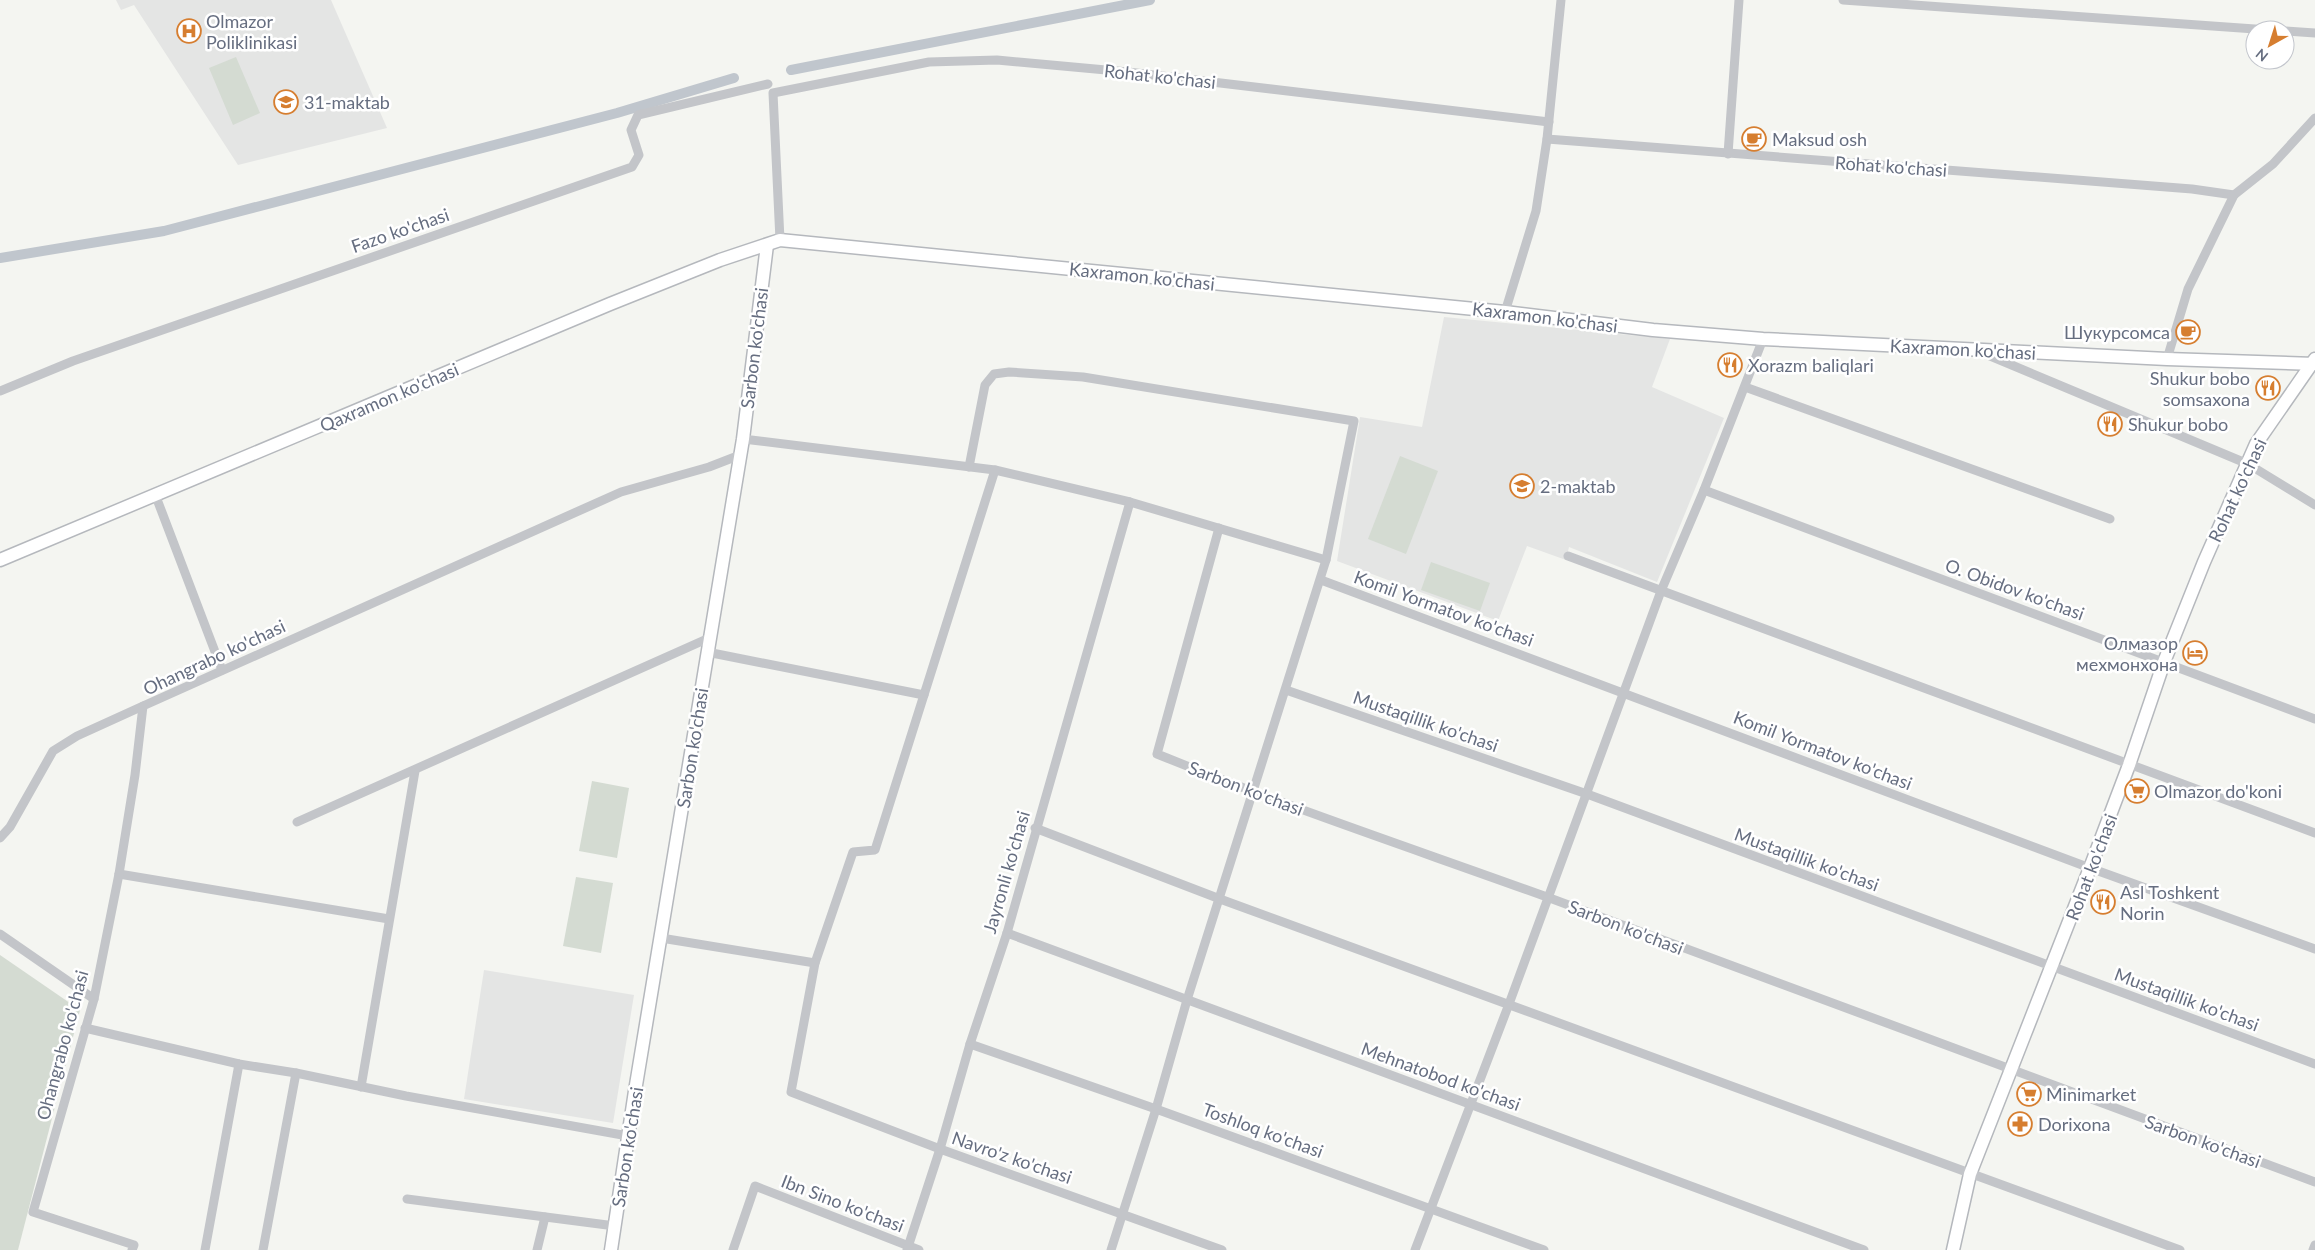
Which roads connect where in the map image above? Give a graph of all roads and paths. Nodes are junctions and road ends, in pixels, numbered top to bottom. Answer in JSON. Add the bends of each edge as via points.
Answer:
{"nodes":[{"id":1,"x":1561,"y":0,"type":"edge"},
{"id":2,"x":1740,"y":0,"type":"edge"},
{"id":3,"x":1842,"y":0,"type":"edge"},
{"id":4,"x":2245,"y":28,"type":"edge"},
{"id":5,"x":2295,"y":32,"type":"edge"},
{"id":6,"x":2315,"y":33,"type":"edge"},
{"id":7,"x":768,"y":84,"type":"dead end"},
{"id":8,"x":2315,"y":118,"type":"edge"},
{"id":9,"x":1549,"y":122,"type":"junction"},
{"id":10,"x":1547,"y":139,"type":"junction"},
{"id":11,"x":1728,"y":154,"type":"junction"},
{"id":12,"x":2234,"y":195,"type":"junction"},
{"id":13,"x":780,"y":240,"type":"junction"},
{"id":14,"x":767,"y":244,"type":"junction"},
{"id":15,"x":1505,"y":312,"type":"junction"},
{"id":16,"x":1763,"y":339,"type":"junction"},
{"id":17,"x":1976,"y":350,"type":"junction"},
{"id":18,"x":2167,"y":360,"type":"junction"},
{"id":19,"x":2314,"y":362,"type":"edge"},
{"id":20,"x":1745,"y":387,"type":"junction"},
{"id":21,"x":0,"y":391,"type":"edge"},
{"id":22,"x":743,"y":439,"type":"junction"},
{"id":23,"x":740,"y":455,"type":"junction"},
{"id":24,"x":2248,"y":464,"type":"junction"},
{"id":25,"x":970,"y":467,"type":"junction"},
{"id":26,"x":995,"y":470,"type":"junction"},
{"id":27,"x":1704,"y":490,"type":"junction"},
{"id":28,"x":155,"y":494,"type":"junction"},
{"id":29,"x":1130,"y":502,"type":"junction"},
{"id":30,"x":2315,"y":505,"type":"edge"},
{"id":31,"x":2110,"y":519,"type":"dead end"},
{"id":32,"x":1218,"y":528,"type":"junction"},
{"id":33,"x":1568,"y":556,"type":"dead end"},
{"id":34,"x":0,"y":560,"type":"edge"},
{"id":35,"x":1326,"y":560,"type":"junction"},
{"id":36,"x":1320,"y":580,"type":"junction"},
{"id":37,"x":1661,"y":592,"type":"junction"},
{"id":38,"x":709,"y":638,"type":"junction"},
{"id":39,"x":707,"y":652,"type":"junction"},
{"id":40,"x":2164,"y":662,"type":"junction"},
{"id":41,"x":222,"y":670,"type":"junction"},
{"id":42,"x":1286,"y":690,"type":"junction"},
{"id":43,"x":1625,"y":693,"type":"junction"},
{"id":44,"x":924,"y":695,"type":"junction"},
{"id":45,"x":143,"y":706,"type":"junction"},
{"id":46,"x":2315,"y":719,"type":"edge"},
{"id":47,"x":2129,"y":766,"type":"junction"},
{"id":48,"x":415,"y":771,"type":"junction"},
{"id":49,"x":1252,"y":792,"type":"junction"},
{"id":50,"x":1587,"y":794,"type":"junction"},
{"id":51,"x":297,"y":822,"type":"dead end"},
{"id":52,"x":1036,"y":828,"type":"junction"},
{"id":53,"x":2315,"y":833,"type":"edge"},
{"id":54,"x":0,"y":838,"type":"edge"},
{"id":55,"x":2090,"y":868,"type":"junction"},
{"id":56,"x":119,"y":874,"type":"junction"},
{"id":57,"x":1547,"y":897,"type":"junction"},
{"id":58,"x":1220,"y":898,"type":"junction"},
{"id":59,"x":389,"y":919,"type":"junction"},
{"id":60,"x":1007,"y":933,"type":"junction"},
{"id":61,"x":0,"y":934,"type":"edge"},
{"id":62,"x":661,"y":938,"type":"junction"},
{"id":63,"x":2315,"y":949,"type":"edge"},
{"id":64,"x":815,"y":963,"type":"junction"},
{"id":65,"x":2052,"y":967,"type":"junction"},
{"id":66,"x":94,"y":999,"type":"junction"},
{"id":67,"x":1187,"y":1000,"type":"junction"},
{"id":68,"x":1509,"y":1004,"type":"junction"},
{"id":69,"x":85,"y":1028,"type":"junction"},
{"id":70,"x":970,"y":1044,"type":"junction"},
{"id":71,"x":239,"y":1064,"type":"junction"},
{"id":72,"x":2315,"y":1064,"type":"edge"},
{"id":73,"x":2012,"y":1071,"type":"junction"},
{"id":74,"x":296,"y":1073,"type":"junction"},
{"id":75,"x":361,"y":1086,"type":"junction"},
{"id":76,"x":1471,"y":1104,"type":"junction"},
{"id":77,"x":1156,"y":1109,"type":"junction"},
{"id":78,"x":628,"y":1136,"type":"junction"},
{"id":79,"x":940,"y":1149,"type":"junction"},
{"id":80,"x":1970,"y":1174,"type":"junction"},
{"id":81,"x":2315,"y":1182,"type":"edge"},
{"id":82,"x":407,"y":1199,"type":"dead end"},
{"id":83,"x":1430,"y":1208,"type":"junction"},
{"id":84,"x":1124,"y":1214,"type":"junction"},
{"id":85,"x":545,"y":1217,"type":"junction"},
{"id":86,"x":615,"y":1226,"type":"junction"},
{"id":87,"x":2315,"y":1245,"type":"edge"},
{"id":88,"x":908,"y":1248,"type":"edge"},
{"id":89,"x":132,"y":1250,"type":"edge"},
{"id":90,"x":205,"y":1250,"type":"edge"},
{"id":91,"x":263,"y":1250,"type":"edge"},
{"id":92,"x":537,"y":1250,"type":"edge"},
{"id":93,"x":611,"y":1250,"type":"edge"},
{"id":94,"x":733,"y":1250,"type":"edge"},
{"id":95,"x":919,"y":1250,"type":"edge"},
{"id":96,"x":1111,"y":1250,"type":"edge"},
{"id":97,"x":1222,"y":1250,"type":"edge"},
{"id":98,"x":1414,"y":1250,"type":"edge"},
{"id":99,"x":1544,"y":1250,"type":"edge"},
{"id":100,"x":1864,"y":1250,"type":"edge"},
{"id":101,"x":1953,"y":1250,"type":"edge"},
{"id":102,"x":2180,"y":1250,"type":"edge"},
{"id":103,"x":2313,"y":1250,"type":"edge"}],
"edges":[{"from":1,"to":9,"type":"street"},
{"from":2,"to":11,"type":"street"},
{"from":3,"to":4,"type":"street"},
{"from":5,"to":6,"type":"street"},
{"from":7,"to":21,"type":"street","name":"Fazo ko'chasi","via":[[638,114],[631,130],[639,155],[632,167],[73,361]]},
{"from":8,"to":12,"type":"street","via":[[2273,164]]},
{"from":9,"to":10,"type":"street"},
{"from":9,"to":13,"type":"street","name":"Rohat ko'chasi","via":[[1128,72],[997,60],[929,62],[773,93]]},
{"from":10,"to":11,"type":"street","name":"Rohat ko'chasi"},
{"from":10,"to":15,"type":"street","via":[[1536,211]]},
{"from":11,"to":12,"type":"street","name":"Rohat ko'chasi","via":[[2192,189]]},
{"from":12,"to":18,"type":"street","via":[[2188,289]]},
{"from":13,"to":14,"type":"street","name":"Qaxramon ko'chasi"},
{"from":13,"to":15,"type":"street","name":"Kaxramon ko'chasi"},
{"from":14,"to":22,"type":"street","name":"Sarbon ko'chasi"},
{"from":14,"to":28,"type":"street","name":"Qaxramon ko'chasi","via":[[610,304]]},
{"from":15,"to":16,"type":"street","name":"Kaxramon ko'chasi"},
{"from":16,"to":17,"type":"street","name":"Kaxramon ko'chasi"},
{"from":16,"to":20,"type":"street"},
{"from":17,"to":18,"type":"street","name":"Kaxramon ko'chasi"},
{"from":17,"to":24,"type":"street"},
{"from":18,"to":19,"type":"street","name":"Kaxramon ko'chasi"},
{"from":19,"to":24,"type":"street","name":"Rohat ko'chasi","via":[[2256,444]]},
{"from":20,"to":27,"type":"street"},
{"from":20,"to":31,"type":"street"},
{"from":22,"to":23,"type":"street","name":"Sarbon ko'chasi"},
{"from":22,"to":25,"type":"street"},
{"from":23,"to":38,"type":"street","name":"Sarbon ko'chasi"},
{"from":23,"to":41,"type":"street","name":"Ohangrabo ko'chasi","via":[[621,492]]},
{"from":24,"to":30,"type":"street"},
{"from":24,"to":40,"type":"street","name":"Rohat ko'chasi"},
{"from":25,"to":26,"type":"street"},
{"from":25,"to":35,"type":"street","via":[[985,385],[994,374],[1009,372],[1083,376],[1354,421]]},
{"from":26,"to":29,"type":"street"},
{"from":26,"to":44,"type":"street"},
{"from":27,"to":37,"type":"street"},
{"from":27,"to":40,"type":"street","name":"O. Obidov ko'chasi"},
{"from":28,"to":34,"type":"street","name":"Qaxramon ko'chasi"},
{"from":28,"to":41,"type":"street"},
{"from":29,"to":32,"type":"street"},
{"from":29,"to":52,"type":"street","name":"Jayronli ko'chasi"},
{"from":32,"to":35,"type":"street"},
{"from":32,"to":49,"type":"street","name":"Sarbon ko'chasi","via":[[1157,754]]},
{"from":33,"to":37,"type":"street"},
{"from":35,"to":36,"type":"street"},
{"from":36,"to":42,"type":"street"},
{"from":36,"to":43,"type":"street","name":"Komil Yormatov ko'chasi"},
{"from":37,"to":43,"type":"street"},
{"from":37,"to":47,"type":"street"},
{"from":38,"to":39,"type":"street","name":"Sarbon ko'chasi"},
{"from":38,"to":48,"type":"street"},
{"from":39,"to":44,"type":"street"},
{"from":39,"to":62,"type":"street","name":"Sarbon ko'chasi"},
{"from":40,"to":46,"type":"street","name":"O. Obidov ko'chasi"},
{"from":40,"to":47,"type":"street","name":"Rohat ko'chasi"},
{"from":41,"to":45,"type":"street","name":"Ohangrabo ko'chasi"},
{"from":42,"to":49,"type":"street"},
{"from":42,"to":50,"type":"street","name":"Mustaqillik ko'chasi"},
{"from":43,"to":50,"type":"street"},
{"from":43,"to":55,"type":"street","name":"Komil Yormatov ko'chasi"},
{"from":44,"to":64,"type":"street","via":[[875,850],[853,852]]},
{"from":45,"to":54,"type":"street","via":[[77,736],[54,751],[10,827]]},
{"from":45,"to":56,"type":"street","name":"Ohangrabo ko'chasi"},
{"from":47,"to":53,"type":"street"},
{"from":47,"to":55,"type":"street","name":"Rohat ko'chasi"},
{"from":48,"to":51,"type":"street"},
{"from":48,"to":59,"type":"street"},
{"from":49,"to":57,"type":"street","name":"Sarbon ko'chasi"},
{"from":49,"to":58,"type":"street"},
{"from":50,"to":57,"type":"street"},
{"from":50,"to":65,"type":"street","name":"Mustaqillik ko'chasi"},
{"from":52,"to":58,"type":"street"},
{"from":52,"to":60,"type":"street","name":"Jayronli ko'chasi"},
{"from":55,"to":63,"type":"street","name":"Komil Yormatov ko'chasi"},
{"from":55,"to":65,"type":"street","name":"Rohat ko'chasi"},
{"from":56,"to":59,"type":"street"},
{"from":56,"to":66,"type":"street","name":"Ohangrabo ko'chasi"},
{"from":57,"to":68,"type":"street"},
{"from":57,"to":73,"type":"street","name":"Sarbon ko'chasi"},
{"from":58,"to":67,"type":"street"},
{"from":58,"to":68,"type":"street"},
{"from":59,"to":75,"type":"street"},
{"from":60,"to":67,"type":"street","name":"Mehnatobod ko'chasi"},
{"from":60,"to":70,"type":"street","name":"Jayronli ko'chasi"},
{"from":61,"to":66,"type":"street"},
{"from":62,"to":64,"type":"street"},
{"from":62,"to":78,"type":"street","name":"Sarbon ko'chasi"},
{"from":64,"to":79,"type":"street","name":"Navro'z ko'chasi","via":[[790,1092]]},
{"from":65,"to":72,"type":"street","name":"Mustaqillik ko'chasi"},
{"from":65,"to":73,"type":"street","name":"Rohat ko'chasi"},
{"from":66,"to":69,"type":"street","name":"Ohangrabo ko'chasi"},
{"from":67,"to":76,"type":"street","name":"Mehnatobod ko'chasi"},
{"from":67,"to":77,"type":"street"},
{"from":68,"to":76,"type":"street"},
{"from":68,"to":80,"type":"street"},
{"from":69,"to":71,"type":"street"},
{"from":69,"to":89,"type":"street","name":"Ohangrabo ko'chasi","via":[[33,1212],[134,1245]]},
{"from":70,"to":77,"type":"street","name":"Toshloq ko'chasi"},
{"from":70,"to":79,"type":"street","name":"Jayronli ko'chasi"},
{"from":71,"to":74,"type":"street"},
{"from":71,"to":90,"type":"street"},
{"from":73,"to":80,"type":"street","name":"Rohat ko'chasi"},
{"from":73,"to":81,"type":"street","name":"Sarbon ko'chasi"},
{"from":74,"to":75,"type":"street"},
{"from":74,"to":91,"type":"street"},
{"from":75,"to":78,"type":"street"},
{"from":76,"to":83,"type":"street"},
{"from":76,"to":100,"type":"street","name":"Mehnatobod ko'chasi"},
{"from":77,"to":83,"type":"street","name":"Toshloq ko'chasi"},
{"from":77,"to":84,"type":"street"},
{"from":78,"to":86,"type":"street","name":"Sarbon ko'chasi"},
{"from":79,"to":84,"type":"street","name":"Navro'z ko'chasi"},
{"from":79,"to":88,"type":"street","name":"Jayronli ko'chasi"},
{"from":80,"to":101,"type":"street","name":"Rohat ko'chasi"},
{"from":80,"to":102,"type":"street"},
{"from":82,"to":85,"type":"street"},
{"from":83,"to":98,"type":"street"},
{"from":83,"to":99,"type":"street","name":"Toshloq ko'chasi"},
{"from":84,"to":96,"type":"street"},
{"from":84,"to":97,"type":"street","name":"Navro'z ko'chasi"},
{"from":85,"to":86,"type":"street"},
{"from":85,"to":92,"type":"street"},
{"from":86,"to":93,"type":"street","name":"Sarbon ko'chasi"},
{"from":87,"to":103,"type":"street"},
{"from":88,"to":94,"type":"street","name":"Ibn Sino ko'chasi","via":[[755,1186]]},
{"from":88,"to":95,"type":"street","name":"Ibn Sino ko'chasi"}]}
